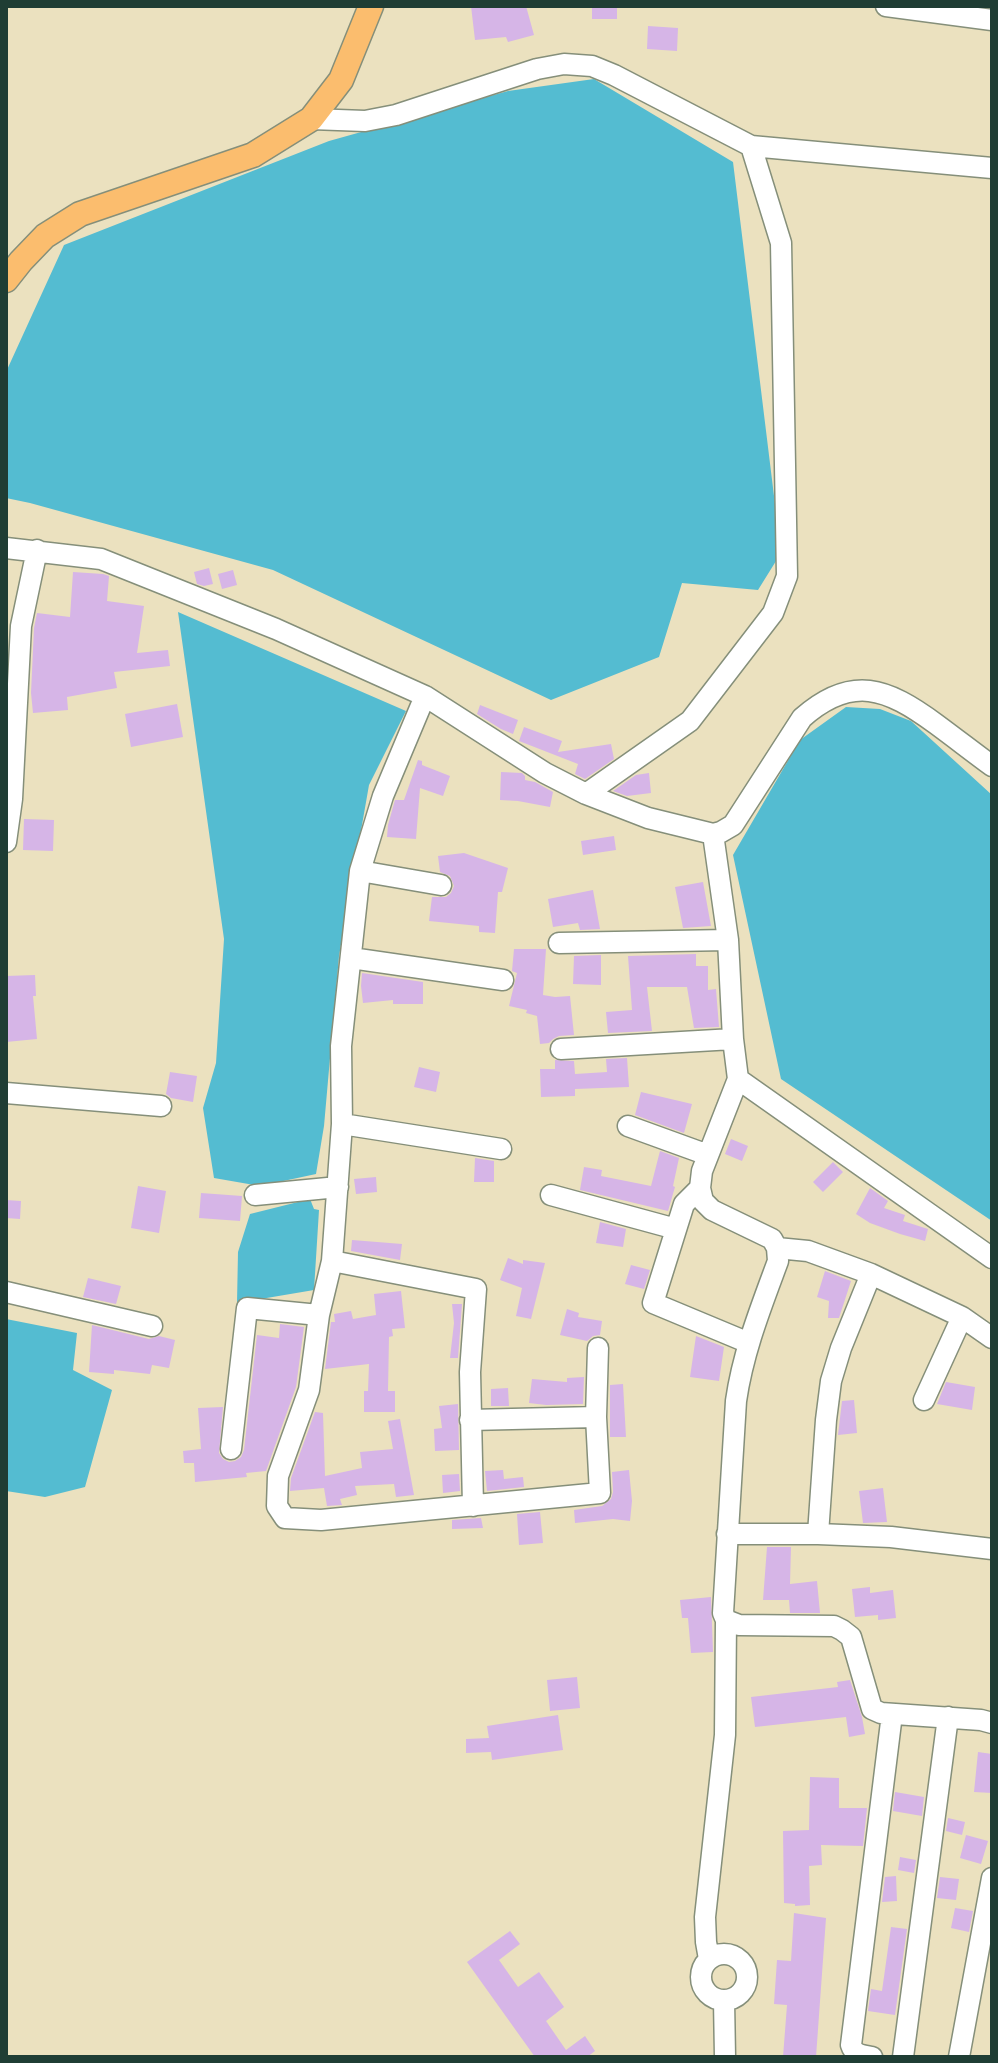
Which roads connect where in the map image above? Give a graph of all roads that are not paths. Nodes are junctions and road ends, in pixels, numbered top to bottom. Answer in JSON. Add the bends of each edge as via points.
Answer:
{"nodes":[{"id":1,"x":371,"y":6,"type":"edge"},
{"id":2,"x":886,"y":6,"type":"edge"},
{"id":3,"x":992,"y":20,"type":"edge"},
{"id":4,"x":311,"y":119,"type":"junction"},
{"id":5,"x":751,"y":146,"type":"junction"},
{"id":6,"x":992,"y":168,"type":"edge"},
{"id":7,"x":6,"y":280,"type":"edge"},
{"id":8,"x":6,"y":548,"type":"edge"},
{"id":9,"x":37,"y":550,"type":"junction"},
{"id":10,"x":425,"y":696,"type":"junction"},
{"id":11,"x":992,"y":766,"type":"edge"},
{"id":12,"x":586,"y":794,"type":"junction"},
{"id":13,"x":713,"y":834,"type":"junction"},
{"id":14,"x":6,"y":842,"type":"edge"},
{"id":15,"x":360,"y":871,"type":"junction"},
{"id":16,"x":441,"y":885,"type":"dead end"},
{"id":17,"x":728,"y":940,"type":"junction"},
{"id":18,"x":559,"y":943,"type":"dead end"},
{"id":19,"x":351,"y":958,"type":"junction"},
{"id":20,"x":503,"y":980,"type":"dead end"},
{"id":21,"x":733,"y":1039,"type":"junction"},
{"id":22,"x":561,"y":1049,"type":"dead end"},
{"id":23,"x":738,"y":1079,"type":"junction"},
{"id":24,"x":6,"y":1093,"type":"edge"},
{"id":25,"x":161,"y":1106,"type":"dead end"},
{"id":26,"x":342,"y":1124,"type":"junction"},
{"id":27,"x":628,"y":1126,"type":"dead end"},
{"id":28,"x":501,"y":1149,"type":"dead end"},
{"id":29,"x":708,"y":1155,"type":"junction"},
{"id":30,"x":338,"y":1187,"type":"junction"},
{"id":31,"x":700,"y":1188,"type":"junction"},
{"id":32,"x":255,"y":1195,"type":"dead end"},
{"id":33,"x":551,"y":1195,"type":"dead end"},
{"id":34,"x":676,"y":1229,"type":"junction"},
{"id":35,"x":777,"y":1248,"type":"junction"},
{"id":36,"x":992,"y":1258,"type":"edge"},
{"id":37,"x":332,"y":1261,"type":"junction"},
{"id":38,"x":871,"y":1274,"type":"junction"},
{"id":39,"x":6,"y":1292,"type":"edge"},
{"id":40,"x":319,"y":1315,"type":"junction"},
{"id":41,"x":962,"y":1317,"type":"junction"},
{"id":42,"x":152,"y":1326,"type":"dead end"},
{"id":43,"x":992,"y":1338,"type":"edge"},
{"id":44,"x":749,"y":1343,"type":"junction"},
{"id":45,"x":598,"y":1348,"type":"dead end"},
{"id":46,"x":924,"y":1400,"type":"dead end"},
{"id":47,"x":596,"y":1417,"type":"junction"},
{"id":48,"x":470,"y":1420,"type":"junction"},
{"id":49,"x":231,"y":1449,"type":"dead end"},
{"id":50,"x":473,"y":1506,"type":"junction"},
{"id":51,"x":727,"y":1534,"type":"junction"},
{"id":52,"x":818,"y":1534,"type":"junction"},
{"id":53,"x":992,"y":1549,"type":"edge"},
{"id":54,"x":726,"y":1620,"type":"junction"},
{"id":55,"x":892,"y":1714,"type":"junction"},
{"id":56,"x":948,"y":1717,"type":"junction"},
{"id":57,"x":992,"y":1723,"type":"edge"},
{"id":58,"x":992,"y":1878,"type":"edge"},
{"id":59,"x":709,"y":1959,"type":"junction"},
{"id":60,"x":724,"y":2000,"type":"junction"},
{"id":61,"x":725,"y":2057,"type":"edge"},
{"id":62,"x":872,"y":2057,"type":"edge"},
{"id":63,"x":903,"y":2057,"type":"edge"},
{"id":64,"x":959,"y":2057,"type":"edge"}],
"edges":[{"from":1,"to":4,"type":"main road","via":[[341,80]]},
{"from":2,"to":3,"type":"street"},
{"from":4,"to":5,"type":"street","via":[[365,121],[396,115],[564,64],[592,66],[614,75]]},
{"from":4,"to":7,"type":"main road","via":[[253,155],[80,214],[45,236]]},
{"from":5,"to":6,"type":"street"},
{"from":5,"to":12,"type":"street","via":[[781,243],[787,576],[773,613],[690,721]]},
{"from":8,"to":9,"type":"street"},
{"from":9,"to":10,"type":"street","via":[[101,559]]},
{"from":9,"to":14,"type":"street","via":[[21,626]]},
{"from":10,"to":12,"type":"street"},
{"from":10,"to":15,"type":"street","via":[[383,796]]},
{"from":11,"to":13,"type":"street","via":[[912,706],[878,692],[836,695],[802,718],[733,825]]},
{"from":12,"to":13,"type":"street","via":[[648,818]]},
{"from":13,"to":17,"type":"street"},
{"from":15,"to":16,"type":"street"},
{"from":15,"to":19,"type":"street"},
{"from":17,"to":18,"type":"street"},
{"from":17,"to":21,"type":"street"},
{"from":19,"to":20,"type":"street"},
{"from":19,"to":26,"type":"street","via":[[341,1046]]},
{"from":21,"to":22,"type":"street"},
{"from":21,"to":23,"type":"street"},
{"from":23,"to":29,"type":"street"},
{"from":23,"to":36,"type":"street"},
{"from":24,"to":25,"type":"street"},
{"from":26,"to":28,"type":"street"},
{"from":26,"to":30,"type":"street"},
{"from":27,"to":29,"type":"street"},
{"from":29,"to":31,"type":"street"},
{"from":30,"to":32,"type":"street"},
{"from":30,"to":37,"type":"street"},
{"from":31,"to":34,"type":"street","via":[[684,1204]]},
{"from":31,"to":35,"type":"street","via":[[712,1210],[772,1239]]},
{"from":33,"to":34,"type":"street"},
{"from":34,"to":44,"type":"street","via":[[653,1303]]},
{"from":35,"to":38,"type":"street","via":[[808,1251]]},
{"from":35,"to":44,"type":"street","via":[[778,1261]]},
{"from":37,"to":40,"type":"street"},
{"from":37,"to":48,"type":"street","via":[[476,1289]]},
{"from":38,"to":41,"type":"street"},
{"from":38,"to":52,"type":"street","via":[[831,1381]]},
{"from":39,"to":42,"type":"street"},
{"from":40,"to":49,"type":"street","via":[[247,1308]]},
{"from":40,"to":50,"type":"street","via":[[309,1390],[278,1476],[277,1506],[285,1518],[321,1520]]},
{"from":41,"to":43,"type":"street"},
{"from":41,"to":46,"type":"street"},
{"from":44,"to":51,"type":"street","via":[[736,1401]]},
{"from":45,"to":47,"type":"street"},
{"from":47,"to":48,"type":"street"},
{"from":47,"to":50,"type":"street","via":[[600,1493]]},
{"from":48,"to":50,"type":"street"},
{"from":51,"to":52,"type":"street"},
{"from":51,"to":54,"type":"street"},
{"from":52,"to":53,"type":"street"},
{"from":54,"to":55,"type":"street","via":[[842,1630],[851,1637],[872,1709]]},
{"from":54,"to":59,"type":"street","via":[[725,1735],[705,1917]]},
{"from":55,"to":56,"type":"street"},
{"from":55,"to":62,"type":"street","via":[[851,2045],[858,2054]]},
{"from":56,"to":57,"type":"street"},
{"from":56,"to":63,"type":"street"},
{"from":58,"to":64,"type":"street"},
{"from":59,"to":60,"type":"street","via":[[701,1981],[709,1995]]},
{"from":59,"to":60,"type":"street","via":[[732,1955],[748,1973],[745,1989]]},
{"from":60,"to":61,"type":"street"}]}
